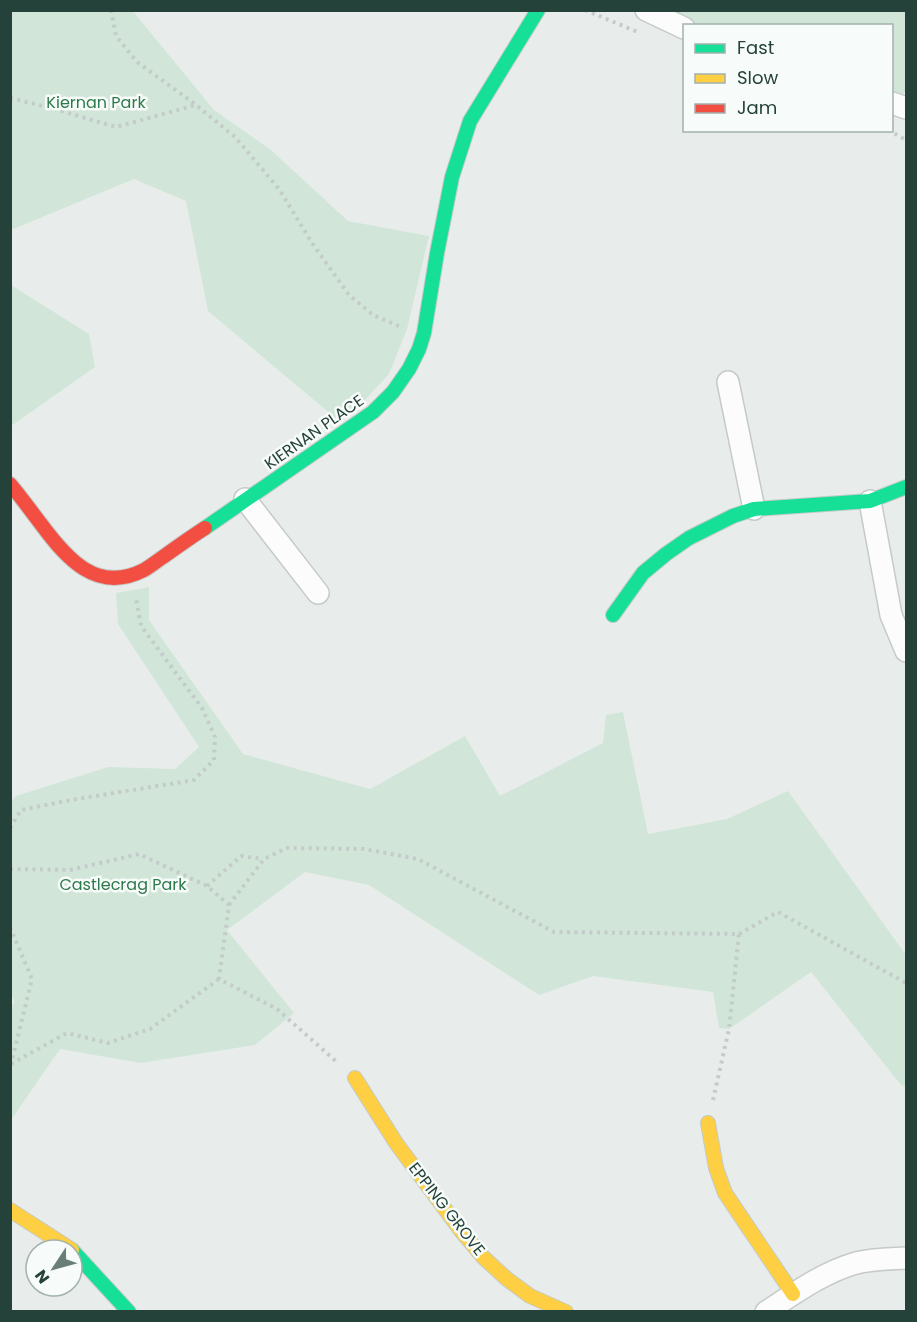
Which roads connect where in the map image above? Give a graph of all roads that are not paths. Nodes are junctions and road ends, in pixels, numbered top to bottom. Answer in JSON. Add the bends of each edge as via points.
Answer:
{"nodes":[{"id":1,"x":538,"y":10,"type":"edge"},
{"id":2,"x":646,"y":10,"type":"edge"},
{"id":3,"x":683,"y":28,"type":"edge"},
{"id":4,"x":728,"y":382,"type":"dead end"},
{"id":5,"x":10,"y":484,"type":"edge"},
{"id":6,"x":906,"y":487,"type":"edge"},
{"id":7,"x":245,"y":499,"type":"junction"},
{"id":8,"x":870,"y":501,"type":"junction"},
{"id":9,"x":754,"y":509,"type":"junction"},
{"id":10,"x":318,"y":592,"type":"dead end"},
{"id":11,"x":613,"y":615,"type":"dead end"},
{"id":12,"x":906,"y":651,"type":"edge"},
{"id":13,"x":355,"y":1078,"type":"road end"},
{"id":14,"x":708,"y":1123,"type":"road end"},
{"id":15,"x":10,"y":1210,"type":"edge"},
{"id":16,"x":53,"y":1238,"type":"edge"},
{"id":17,"x":906,"y":1258,"type":"edge"},
{"id":18,"x":84,"y":1262,"type":"edge"},
{"id":19,"x":793,"y":1294,"type":"junction"},
{"id":20,"x":129,"y":1311,"type":"edge"},
{"id":21,"x":566,"y":1311,"type":"edge"},
{"id":22,"x":766,"y":1311,"type":"edge"}],
"edges":[{"from":1,"to":7,"type":"street","name":"KIERNAN PLACE","via":[[470,121],[452,177],[424,333],[409,369],[373,412]]},
{"from":2,"to":3,"type":"street"},
{"from":4,"to":9,"type":"street"},
{"from":5,"to":7,"type":"street","name":"KIERNAN PLACE","via":[[75,565],[110,577],[144,570]]},
{"from":6,"to":8,"type":"street"},
{"from":7,"to":10,"type":"street"},
{"from":8,"to":9,"type":"street"},
{"from":8,"to":12,"type":"street","via":[[891,615]]},
{"from":9,"to":11,"type":"street","via":[[713,525],[666,554],[644,573]]},
{"from":13,"to":21,"type":"street","name":"EPPING GROVE","via":[[396,1143],[484,1258],[530,1296]]},
{"from":14,"to":19,"type":"street","via":[[722,1187]]},
{"from":15,"to":16,"type":"street"},
{"from":17,"to":19,"type":"street","via":[[847,1266]]},
{"from":18,"to":20,"type":"street"},
{"from":19,"to":22,"type":"street"}]}
